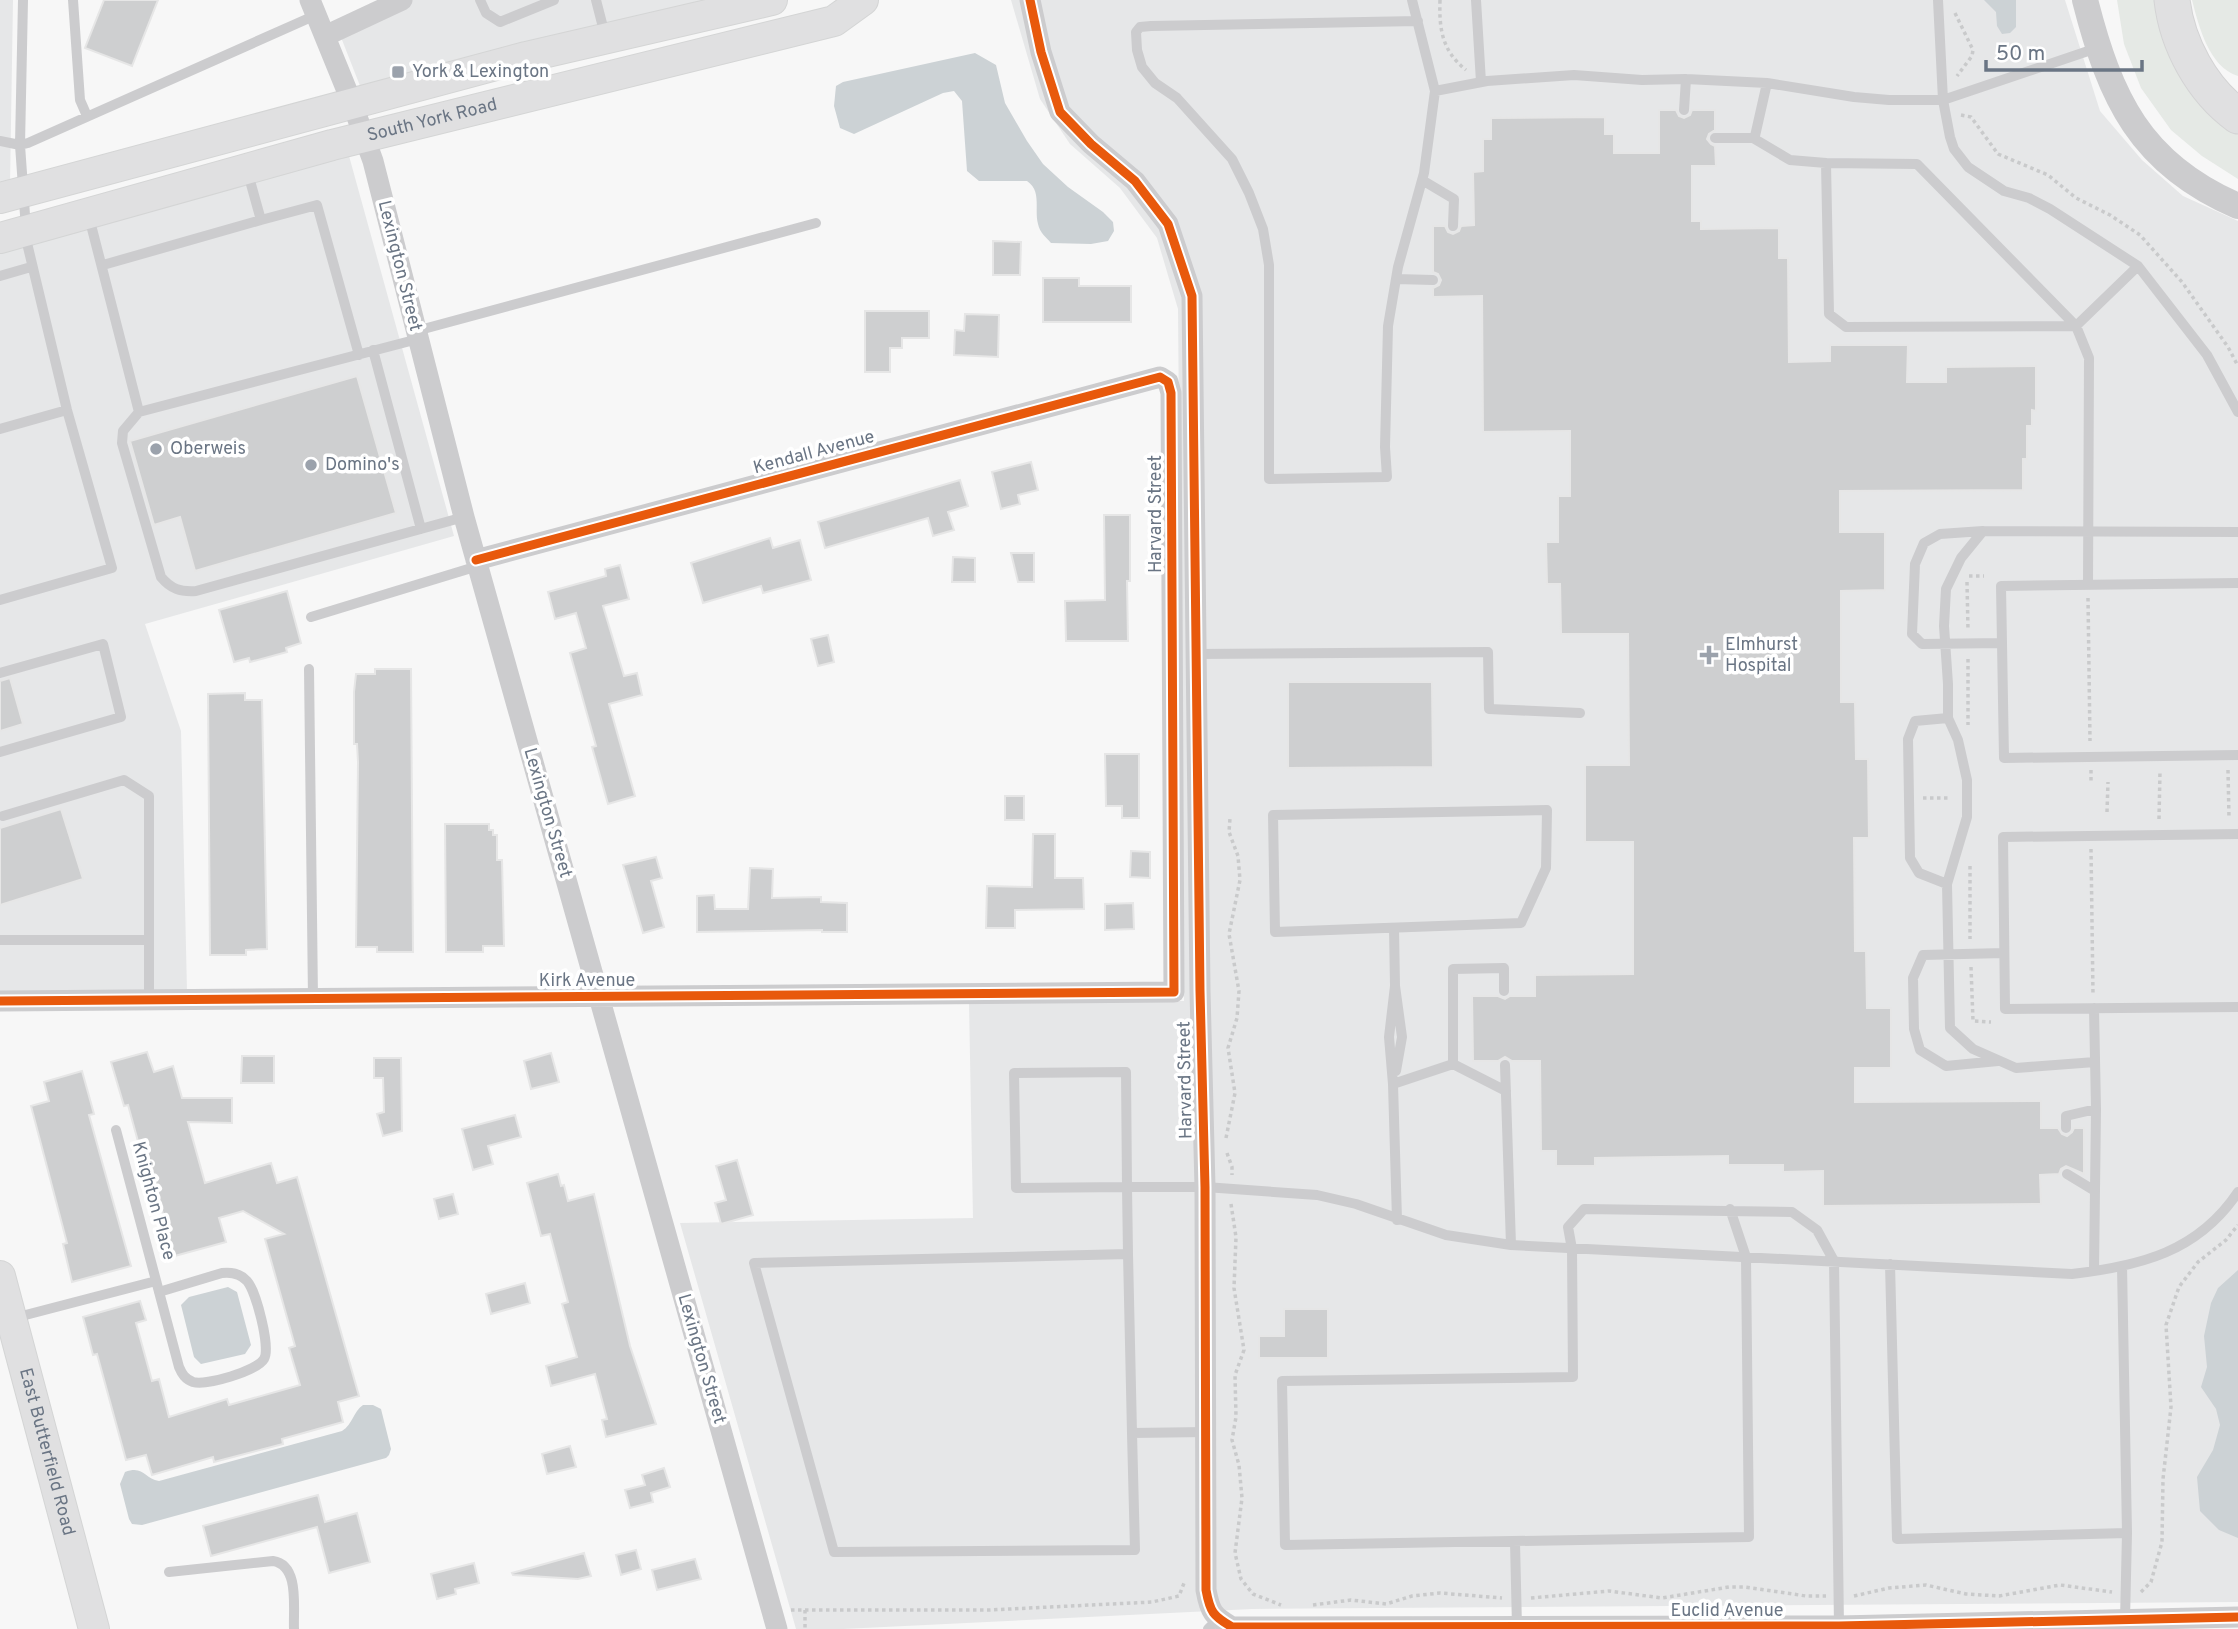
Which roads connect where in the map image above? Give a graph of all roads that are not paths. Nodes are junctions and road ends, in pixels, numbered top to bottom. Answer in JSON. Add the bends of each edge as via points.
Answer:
{"nodes":[{"id":1,"x":23,"y":0,"type":"edge"},
{"id":2,"x":73,"y":0,"type":"edge"},
{"id":3,"x":402,"y":0,"type":"edge"},
{"id":4,"x":480,"y":0,"type":"edge"},
{"id":5,"x":554,"y":0,"type":"edge"},
{"id":6,"x":596,"y":0,"type":"edge"},
{"id":7,"x":772,"y":0,"type":"edge"},
{"id":8,"x":862,"y":0,"type":"edge"},
{"id":9,"x":1030,"y":0,"type":"edge"},
{"id":10,"x":1412,"y":0,"type":"edge"},
{"id":11,"x":1476,"y":0,"type":"edge"},
{"id":12,"x":1938,"y":0,"type":"edge"},
{"id":13,"x":2085,"y":0,"type":"edge"},
{"id":14,"x":2172,"y":0,"type":"edge"},
{"id":15,"x":313,"y":8,"type":"edge"},
{"id":16,"x":1418,"y":21,"type":"junction"},
{"id":17,"x":325,"y":36,"type":"junction"},
{"id":18,"x":605,"y":38,"type":"junction"},
{"id":19,"x":2097,"y":48,"type":"junction"},
{"id":20,"x":1686,"y":79,"type":"junction"},
{"id":21,"x":1481,"y":82,"type":"junction"},
{"id":22,"x":1767,"y":83,"type":"junction"},
{"id":23,"x":1435,"y":91,"type":"junction"},
{"id":24,"x":1943,"y":100,"type":"junction"},
{"id":25,"x":352,"y":103,"type":"junction"},
{"id":26,"x":1684,"y":110,"type":"dead end"},
{"id":27,"x":87,"y":116,"type":"junction"},
{"id":28,"x":2238,"y":116,"type":"edge"},
{"id":29,"x":364,"y":137,"type":"junction"},
{"id":30,"x":1715,"y":138,"type":"dead end"},
{"id":31,"x":1753,"y":138,"type":"junction"},
{"id":32,"x":0,"y":141,"type":"edge"},
{"id":33,"x":20,"y":145,"type":"junction"},
{"id":34,"x":1826,"y":163,"type":"junction"},
{"id":35,"x":247,"y":170,"type":"junction"},
{"id":36,"x":1422,"y":180,"type":"junction"},
{"id":37,"x":11,"y":195,"type":"edge"},
{"id":38,"x":2238,"y":206,"type":"edge"},
{"id":39,"x":88,"y":214,"type":"junction"},
{"id":40,"x":261,"y":220,"type":"junction"},
{"id":41,"x":816,"y":223,"type":"dead end"},
{"id":42,"x":1454,"y":226,"type":"dead end"},
{"id":43,"x":13,"y":235,"type":"edge"},
{"id":44,"x":103,"y":265,"type":"junction"},
{"id":45,"x":32,"y":267,"type":"junction"},
{"id":46,"x":2138,"y":267,"type":"junction"},
{"id":47,"x":0,"y":276,"type":"edge"},
{"id":48,"x":1396,"y":279,"type":"junction"},
{"id":49,"x":1433,"y":280,"type":"dead end"},
{"id":50,"x":2076,"y":326,"type":"junction"},
{"id":51,"x":417,"y":335,"type":"junction"},
{"id":52,"x":373,"y":351,"type":"junction"},
{"id":53,"x":359,"y":355,"type":"junction"},
{"id":54,"x":1160,"y":377,"type":"joint"},
{"id":55,"x":67,"y":410,"type":"junction"},
{"id":56,"x":139,"y":412,"type":"junction"},
{"id":57,"x":2238,"y":412,"type":"edge"},
{"id":58,"x":0,"y":429,"type":"edge"},
{"id":59,"x":464,"y":517,"type":"junction"},
{"id":60,"x":421,"y":529,"type":"junction"},
{"id":61,"x":1983,"y":531,"type":"junction"},
{"id":62,"x":2238,"y":532,"type":"edge"},
{"id":63,"x":2089,"y":533,"type":"junction"},
{"id":64,"x":477,"y":563,"type":"junction"},
{"id":65,"x":2238,"y":583,"type":"edge"},
{"id":66,"x":2088,"y":585,"type":"junction"},
{"id":67,"x":0,"y":586,"type":"edge"},
{"id":68,"x":2,"y":599,"type":"edge"},
{"id":69,"x":311,"y":617,"type":"dead end"},
{"id":70,"x":2002,"y":643,"type":"junction"},
{"id":71,"x":1945,"y":644,"type":"junction"},
{"id":72,"x":1196,"y":654,"type":"junction"},
{"id":73,"x":309,"y":669,"type":"dead end"},
{"id":74,"x":0,"y":673,"type":"edge"},
{"id":75,"x":1580,"y":713,"type":"dead end"},
{"id":76,"x":1948,"y":718,"type":"junction"},
{"id":77,"x":0,"y":752,"type":"edge"},
{"id":78,"x":2233,"y":755,"type":"edge"},
{"id":79,"x":3,"y":816,"type":"dead end"},
{"id":80,"x":2233,"y":834,"type":"edge"},
{"id":81,"x":1947,"y":884,"type":"junction"},
{"id":82,"x":1394,"y":928,"type":"junction"},
{"id":83,"x":0,"y":940,"type":"edge"},
{"id":84,"x":149,"y":940,"type":"junction"},
{"id":85,"x":2004,"y":953,"type":"junction"},
{"id":86,"x":1948,"y":954,"type":"junction"},
{"id":87,"x":1504,"y":991,"type":"dead end"},
{"id":88,"x":1174,"y":992,"type":"joint"},
{"id":89,"x":599,"y":996,"type":"junction"},
{"id":90,"x":313,"y":998,"type":"junction"},
{"id":91,"x":149,"y":1000,"type":"junction"},
{"id":92,"x":0,"y":1001,"type":"edge"},
{"id":93,"x":2238,"y":1007,"type":"edge"},
{"id":94,"x":2094,"y":1008,"type":"junction"},
{"id":95,"x":2000,"y":1061,"type":"junction"},
{"id":96,"x":2095,"y":1062,"type":"junction"},
{"id":97,"x":1453,"y":1064,"type":"junction"},
{"id":98,"x":1505,"y":1065,"type":"dead end"},
{"id":99,"x":1393,"y":1084,"type":"junction"},
{"id":100,"x":1506,"y":1091,"type":"junction"},
{"id":101,"x":2096,"y":1109,"type":"junction"},
{"id":102,"x":2066,"y":1128,"type":"dead end"},
{"id":103,"x":116,"y":1130,"type":"dead end"},
{"id":104,"x":2067,"y":1174,"type":"dead end"},
{"id":105,"x":1127,"y":1187,"type":"junction"},
{"id":106,"x":1205,"y":1187,"type":"junction"},
{"id":107,"x":2095,"y":1191,"type":"junction"},
{"id":108,"x":2238,"y":1192,"type":"edge"},
{"id":109,"x":1731,"y":1209,"type":"junction"},
{"id":110,"x":1397,"y":1220,"type":"junction"},
{"id":111,"x":1511,"y":1245,"type":"junction"},
{"id":112,"x":1572,"y":1249,"type":"junction"},
{"id":113,"x":1128,"y":1254,"type":"junction"},
{"id":114,"x":1746,"y":1257,"type":"junction"},
{"id":115,"x":1834,"y":1261,"type":"junction"},
{"id":116,"x":1890,"y":1264,"type":"junction"},
{"id":117,"x":2122,"y":1266,"type":"junction"},
{"id":118,"x":2094,"y":1272,"type":"junction"},
{"id":119,"x":0,"y":1276,"type":"edge"},
{"id":120,"x":156,"y":1281,"type":"junction"},
{"id":121,"x":159,"y":1293,"type":"junction"},
{"id":122,"x":9,"y":1327,"type":"edge"},
{"id":123,"x":1206,"y":1432,"type":"junction"},
{"id":124,"x":1132,"y":1433,"type":"junction"},
{"id":125,"x":2127,"y":1533,"type":"junction"},
{"id":126,"x":1515,"y":1542,"type":"junction"},
{"id":127,"x":169,"y":1572,"type":"dead end"},
{"id":128,"x":2238,"y":1618,"type":"edge"},
{"id":129,"x":774,"y":1620,"type":"edge"},
{"id":130,"x":2125,"y":1620,"type":"junction"},
{"id":131,"x":1213,"y":1624,"type":"edge"},
{"id":132,"x":1517,"y":1627,"type":"edge"},
{"id":133,"x":1839,"y":1627,"type":"edge"},
{"id":134,"x":94,"y":1629,"type":"edge"},
{"id":135,"x":294,"y":1629,"type":"edge"}],
"edges":[{"from":1,"to":33,"type":"lane"},
{"from":2,"to":27,"type":"lane","via":[[80,100]]},
{"from":3,"to":17,"type":"street"},
{"from":4,"to":5,"type":"lane","via":[[486,13],[500,22]]},
{"from":6,"to":18,"type":"lane"},
{"from":7,"to":18,"type":"main road","name":"South York Road"},
{"from":8,"to":29,"type":"main road","name":"South York Road","via":[[834,21]]},
{"from":9,"to":72,"type":"street","name":"Harvard Street","via":[[1060,111],[1135,181],[1168,224],[1192,296]]},
{"from":10,"to":16,"type":"lane"},
{"from":11,"to":21,"type":"lane"},
{"from":12,"to":24,"type":"lane"},
{"from":13,"to":19,"type":"street"},
{"from":14,"to":28,"type":"highway","via":[[2180,36],[2192,61],[2207,85]]},
{"from":15,"to":17,"type":"street","name":"Lexington Street"},
{"from":15,"to":27,"type":"lane"},
{"from":16,"to":23,"type":"lane"},
{"from":16,"to":48,"type":"lane","via":[[1151,26],[1136,32],[1142,67],[1232,159],[1263,229],[1269,265],[1269,479],[1387,477],[1385,369]]},
{"from":17,"to":25,"type":"street","name":"Lexington Street"},
{"from":18,"to":25,"type":"main road","name":"South York Road"},
{"from":19,"to":24,"type":"lane"},
{"from":19,"to":38,"type":"street","via":[[2115,92],[2160,155],[2208,193]]},
{"from":20,"to":21,"type":"lane","via":[[1574,75]]},
{"from":20,"to":22,"type":"lane"},
{"from":20,"to":26,"type":"lane"},
{"from":21,"to":23,"type":"lane"},
{"from":22,"to":24,"type":"lane","via":[[1854,97]]},
{"from":22,"to":31,"type":"lane"},
{"from":23,"to":36,"type":"lane"},
{"from":24,"to":46,"type":"lane","via":[[1954,149],[1968,167],[2004,191],[2050,209]]},
{"from":25,"to":29,"type":"street","name":"Lexington Street"},
{"from":25,"to":37,"type":"main road","name":"South York Road"},
{"from":27,"to":33,"type":"lane"},
{"from":29,"to":35,"type":"main road","name":"South York Road"},
{"from":29,"to":51,"type":"street","name":"Lexington Street"},
{"from":30,"to":31,"type":"lane"},
{"from":31,"to":34,"type":"lane","via":[[1790,160]]},
{"from":32,"to":33,"type":"lane"},
{"from":33,"to":37,"type":"lane"},
{"from":34,"to":50,"type":"lane","via":[[1917,164]]},
{"from":34,"to":50,"type":"lane","via":[[1829,314],[1846,327]]},
{"from":35,"to":39,"type":"main road","name":"South York Road"},
{"from":35,"to":40,"type":"lane"},
{"from":36,"to":42,"type":"lane","via":[[1454,200]]},
{"from":36,"to":48,"type":"lane"},
{"from":37,"to":43,"type":"lane"},
{"from":39,"to":43,"type":"main road","name":"South York Road"},
{"from":39,"to":44,"type":"lane"},
{"from":40,"to":44,"type":"lane"},
{"from":40,"to":53,"type":"lane","via":[[317,205]]},
{"from":41,"to":51,"type":"lane"},
{"from":43,"to":45,"type":"lane"},
{"from":44,"to":56,"type":"lane"},
{"from":45,"to":47,"type":"lane"},
{"from":45,"to":55,"type":"lane"},
{"from":46,"to":50,"type":"lane"},
{"from":46,"to":57,"type":"lane","via":[[2207,355]]},
{"from":48,"to":49,"type":"lane"},
{"from":50,"to":63,"type":"lane","via":[[2089,359]]},
{"from":51,"to":52,"type":"lane"},
{"from":51,"to":59,"type":"street","name":"Lexington Street"},
{"from":52,"to":53,"type":"lane"},
{"from":52,"to":60,"type":"lane"},
{"from":53,"to":56,"type":"lane"},
{"from":54,"to":64,"type":"street","name":"Kendall Avenue"},
{"from":54,"to":88,"type":"street","name":"Harvard Street","via":[[1168,382],[1171,393]]},
{"from":55,"to":58,"type":"lane"},
{"from":55,"to":68,"type":"lane","via":[[112,568]]},
{"from":56,"to":60,"type":"lane","via":[[123,431],[122,443],[160,577],[181,592]]},
{"from":59,"to":60,"type":"lane"},
{"from":59,"to":64,"type":"street","name":"Lexington Street"},
{"from":61,"to":63,"type":"lane"},
{"from":61,"to":71,"type":"lane","via":[[1961,558],[1946,589]]},
{"from":61,"to":71,"type":"lane","via":[[1940,534],[1924,543],[1915,564],[1912,634],[1922,645]]},
{"from":62,"to":63,"type":"lane"},
{"from":63,"to":66,"type":"lane"},
{"from":64,"to":69,"type":"lane"},
{"from":64,"to":89,"type":"street","name":"Lexington Street"},
{"from":65,"to":66,"type":"lane"},
{"from":66,"to":70,"type":"lane","via":[[2001,586]]},
{"from":67,"to":68,"type":"lane"},
{"from":70,"to":71,"type":"lane"},
{"from":70,"to":78,"type":"lane","via":[[2004,758]]},
{"from":71,"to":76,"type":"lane"},
{"from":72,"to":75,"type":"lane","via":[[1488,652],[1489,709]]},
{"from":72,"to":106,"type":"street","name":"Harvard Street"},
{"from":73,"to":90,"type":"lane"},
{"from":74,"to":77,"type":"lane","via":[[103,644],[121,717]]},
{"from":76,"to":81,"type":"lane","via":[[1967,780],[1967,817]]},
{"from":76,"to":81,"type":"lane","via":[[1915,721],[1908,739],[1910,858],[1919,873]]},
{"from":79,"to":84,"type":"lane","via":[[124,780],[149,796]]},
{"from":80,"to":85,"type":"lane","via":[[2003,837]]},
{"from":81,"to":86,"type":"lane"},
{"from":82,"to":82,"type":"lane","via":[[1521,923],[1546,868],[1547,810],[1273,815],[1275,932]]},
{"from":82,"to":99,"type":"lane","via":[[1395,986],[1389,1037]]},
{"from":83,"to":84,"type":"lane"},
{"from":84,"to":91,"type":"lane"},
{"from":85,"to":86,"type":"lane"},
{"from":85,"to":94,"type":"lane","via":[[2005,1009]]},
{"from":86,"to":95,"type":"lane","via":[[1950,1028],[1972,1049]]},
{"from":86,"to":95,"type":"lane","via":[[1923,955],[1913,978],[1914,1029],[1920,1050],[1946,1066]]},
{"from":87,"to":97,"type":"lane","via":[[1504,968],[1453,969]]},
{"from":88,"to":89,"type":"street","name":"Kirk Avenue"},
{"from":89,"to":90,"type":"street","name":"Kirk Avenue"},
{"from":89,"to":129,"type":"street","name":"Lexington Street"},
{"from":90,"to":91,"type":"street","name":"Kirk Avenue"},
{"from":91,"to":92,"type":"street","name":"Kirk Avenue"},
{"from":93,"to":94,"type":"lane"},
{"from":94,"to":96,"type":"lane"},
{"from":95,"to":96,"type":"lane","via":[[2016,1068]]},
{"from":96,"to":101,"type":"lane"},
{"from":97,"to":99,"type":"lane"},
{"from":97,"to":100,"type":"lane"},
{"from":98,"to":100,"type":"lane"},
{"from":99,"to":110,"type":"lane"},
{"from":100,"to":111,"type":"lane"},
{"from":101,"to":102,"type":"lane","via":[[2066,1116]]},
{"from":101,"to":107,"type":"lane"},
{"from":103,"to":120,"type":"lane","name":"Knighton Place"},
{"from":104,"to":107,"type":"lane"},
{"from":105,"to":105,"type":"lane","via":[[1016,1188],[1014,1073],[1126,1072]]},
{"from":105,"to":106,"type":"lane"},
{"from":105,"to":113,"type":"lane"},
{"from":106,"to":110,"type":"lane","via":[[1317,1195]]},
{"from":106,"to":123,"type":"street","name":"Harvard Street"},
{"from":107,"to":118,"type":"lane"},
{"from":108,"to":117,"type":"lane","via":[[2224,1214],[2198,1236],[2155,1257]]},
{"from":109,"to":112,"type":"lane","via":[[1584,1209],[1568,1227]]},
{"from":109,"to":114,"type":"lane"},
{"from":109,"to":115,"type":"lane","via":[[1791,1212],[1817,1230]]},
{"from":110,"to":111,"type":"lane","via":[[1446,1235]]},
{"from":111,"to":112,"type":"lane"},
{"from":112,"to":114,"type":"lane"},
{"from":112,"to":126,"type":"lane","via":[[1573,1377],[1282,1381],[1285,1545]]},
{"from":113,"to":124,"type":"lane"},
{"from":113,"to":124,"type":"lane","via":[[754,1263],[834,1552],[1135,1550]]},
{"from":114,"to":115,"type":"lane"},
{"from":114,"to":126,"type":"lane","via":[[1749,1537]]},
{"from":115,"to":116,"type":"lane"},
{"from":115,"to":133,"type":"lane"},
{"from":116,"to":118,"type":"lane"},
{"from":116,"to":125,"type":"lane","via":[[1898,1539]]},
{"from":117,"to":118,"type":"lane"},
{"from":117,"to":125,"type":"lane"},
{"from":119,"to":122,"type":"main road","name":"East Butterfield Road"},
{"from":120,"to":121,"type":"lane","name":"Knighton Place"},
{"from":120,"to":122,"type":"lane","name":"Knighton Place"},
{"from":121,"to":121,"type":"lane","name":"Knighton Place","via":[[179,1367],[191,1381],[211,1381],[249,1370],[266,1357],[267,1344],[252,1291],[240,1275],[222,1273]]},
{"from":122,"to":134,"type":"main road","name":"East Butterfield Road"},
{"from":123,"to":124,"type":"lane"},
{"from":123,"to":131,"type":"street","name":"Harvard Street","via":[[1206,1590]]},
{"from":125,"to":130,"type":"lane"},
{"from":126,"to":132,"type":"lane"},
{"from":127,"to":135,"type":"lane","via":[[280,1562],[291,1574]]},
{"from":128,"to":130,"type":"street","name":"Euclid Avenue"},
{"from":130,"to":133,"type":"street","name":"Euclid Avenue"},
{"from":131,"to":132,"type":"street","name":"Euclid Avenue"},
{"from":132,"to":133,"type":"street","name":"Euclid Avenue"}]}
